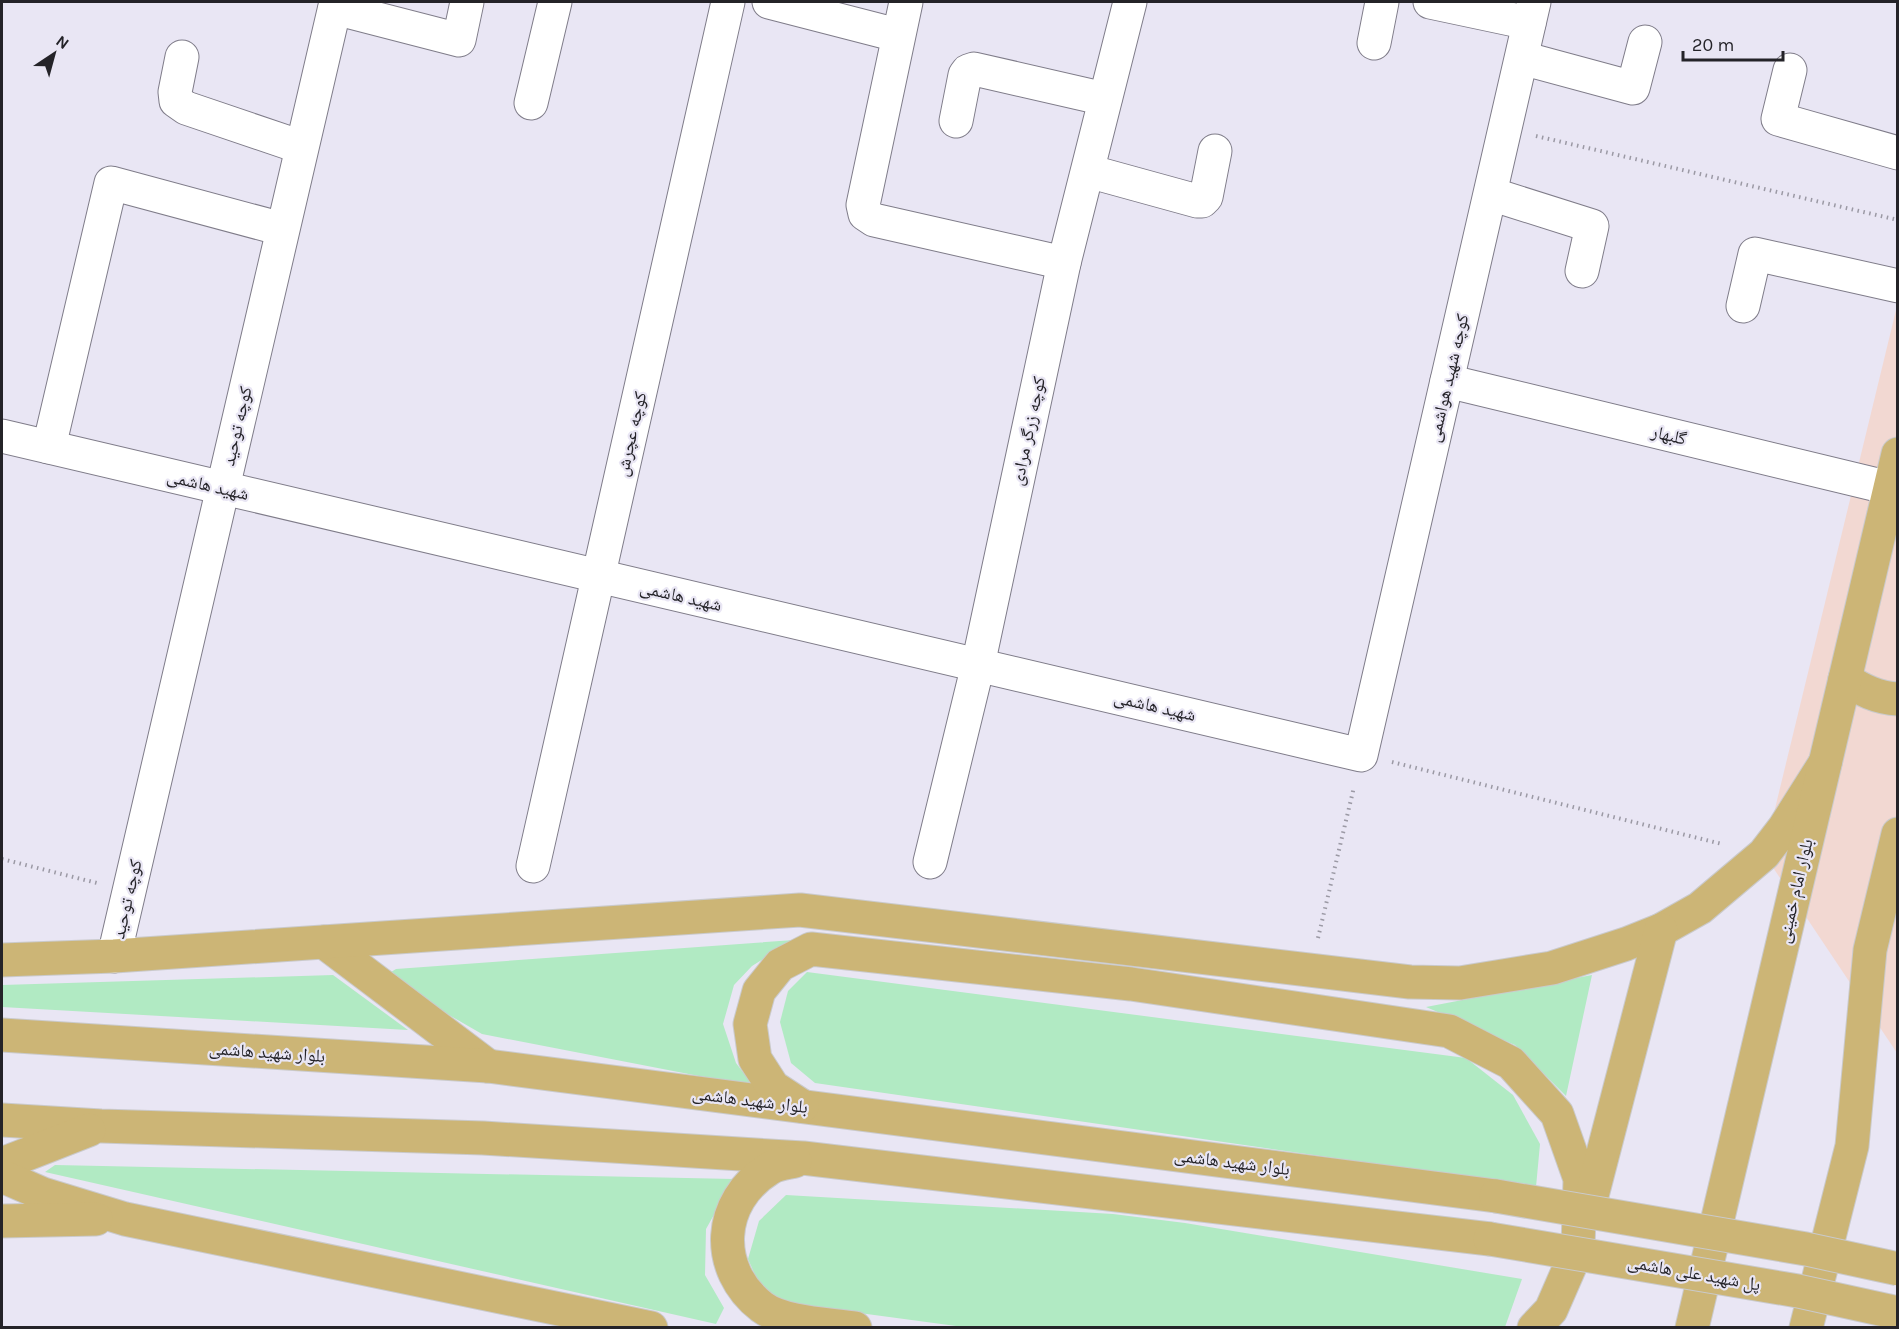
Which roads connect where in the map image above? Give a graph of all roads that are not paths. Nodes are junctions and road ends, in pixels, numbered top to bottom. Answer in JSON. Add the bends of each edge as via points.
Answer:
{"nodes":[{"id":1,"x":467,"y":2,"type":"edge"},
{"id":2,"x":555,"y":2,"type":"edge"},
{"id":3,"x":728,"y":2,"type":"edge"},
{"id":4,"x":769,"y":2,"type":"edge"},
{"id":5,"x":906,"y":2,"type":"edge"},
{"id":6,"x":1130,"y":2,"type":"edge"},
{"id":7,"x":1382,"y":2,"type":"edge"},
{"id":8,"x":1430,"y":2,"type":"edge"},
{"id":9,"x":335,"y":5,"type":"edge"},
{"id":10,"x":1532,"y":12,"type":"edge"},
{"id":11,"x":897,"y":35,"type":"junction"},
{"id":12,"x":1645,"y":42,"type":"dead end"},
{"id":13,"x":1374,"y":43,"type":"dead end"},
{"id":14,"x":182,"y":57,"type":"dead end"},
{"id":15,"x":1522,"y":58,"type":"junction"},
{"id":16,"x":1790,"y":70,"type":"dead end"},
{"id":17,"x":1106,"y":99,"type":"junction"},
{"id":18,"x":531,"y":103,"type":"dead end"},
{"id":19,"x":956,"y":121,"type":"dead end"},
{"id":20,"x":301,"y":147,"type":"junction"},
{"id":21,"x":1215,"y":151,"type":"dead end"},
{"id":22,"x":1898,"y":153,"type":"edge"},
{"id":23,"x":1088,"y":171,"type":"junction"},
{"id":24,"x":1491,"y":194,"type":"junction"},
{"id":25,"x":282,"y":228,"type":"junction"},
{"id":26,"x":1064,"y":263,"type":"junction"},
{"id":27,"x":1581,"y":271,"type":"dead end"},
{"id":28,"x":1898,"y":286,"type":"edge"},
{"id":29,"x":1743,"y":306,"type":"dead end"},
{"id":30,"x":1448,"y":381,"type":"junction"},
{"id":31,"x":2,"y":436,"type":"edge"},
{"id":32,"x":49,"y":447,"type":"junction"},
{"id":33,"x":1898,"y":454,"type":"edge"},
{"id":34,"x":222,"y":488,"type":"junction"},
{"id":35,"x":1890,"y":488,"type":"junction"},
{"id":36,"x":599,"y":576,"type":"junction"},
{"id":37,"x":978,"y":665,"type":"junction"},
{"id":38,"x":1845,"y":679,"type":"junction"},
{"id":39,"x":1898,"y":699,"type":"edge"},
{"id":40,"x":1361,"y":755,"type":"joint"},
{"id":41,"x":1826,"y":763,"type":"junction"},
{"id":42,"x":1898,"y":834,"type":"edge"},
{"id":43,"x":930,"y":862,"type":"dead end"},
{"id":44,"x":533,"y":866,"type":"dead end"},
{"id":45,"x":1661,"y":930,"type":"junction"},
{"id":46,"x":324,"y":942,"type":"junction"},
{"id":47,"x":114,"y":956,"type":"junction"},
{"id":48,"x":2,"y":960,"type":"edge"},
{"id":49,"x":2,"y":1035,"type":"edge"},
{"id":50,"x":489,"y":1066,"type":"junction"},
{"id":51,"x":802,"y":1106,"type":"junction"},
{"id":52,"x":2,"y":1120,"type":"edge"},
{"id":53,"x":101,"y":1126,"type":"junction"},
{"id":54,"x":802,"y":1158,"type":"junction"},
{"id":55,"x":2,"y":1164,"type":"edge"},
{"id":56,"x":2,"y":1176,"type":"edge"},
{"id":57,"x":125,"y":1219,"type":"junction"},
{"id":58,"x":2,"y":1221,"type":"edge"},
{"id":59,"x":1578,"y":1248,"type":"junction"},
{"id":60,"x":1898,"y":1269,"type":"edge"},
{"id":61,"x":1898,"y":1313,"type":"edge"},
{"id":62,"x":651,"y":1328,"type":"edge"},
{"id":63,"x":855,"y":1328,"type":"edge"},
{"id":64,"x":1534,"y":1328,"type":"edge"},
{"id":65,"x":1563,"y":1328,"type":"edge"},
{"id":66,"x":1692,"y":1328,"type":"edge"},
{"id":67,"x":1806,"y":1328,"type":"edge"}],
"edges":[{"from":1,"to":9,"type":"street","via":[[459,40]]},
{"from":2,"to":18,"type":"street"},
{"from":3,"to":36,"type":"street","name":"کوچه عچرش"},
{"from":4,"to":11,"type":"street"},
{"from":5,"to":11,"type":"street"},
{"from":6,"to":17,"type":"street","name":"کوچه زرگر مرادی"},
{"from":7,"to":13,"type":"street"},
{"from":8,"to":10,"type":"street"},
{"from":9,"to":20,"type":"street","name":"کوچه توحید"},
{"from":10,"to":15,"type":"street","name":"کوچه شهید هواشمی"},
{"from":11,"to":26,"type":"street","via":[[863,205],[866,214],[874,220]]},
{"from":12,"to":15,"type":"street","via":[[1633,88]]},
{"from":14,"to":20,"type":"street","via":[[175,92],[176,100],[186,108]]},
{"from":15,"to":24,"type":"street","name":"کوچه شهید هواشمی"},
{"from":16,"to":22,"type":"street","via":[[1778,119]]},
{"from":17,"to":19,"type":"street","via":[[974,69],[965,75]]},
{"from":17,"to":23,"type":"street","name":"کوچه زرگر مرادی"},
{"from":20,"to":25,"type":"street","name":"کوچه توحید"},
{"from":21,"to":23,"type":"street","via":[[1202,201]]},
{"from":23,"to":26,"type":"street","name":"کوچه زرگر مرادی"},
{"from":24,"to":27,"type":"street","via":[[1592,226]]},
{"from":24,"to":30,"type":"street","name":"کوچه شهید هواشمی"},
{"from":25,"to":32,"type":"street","via":[[111,183]]},
{"from":25,"to":34,"type":"street","name":"کوچه توحید"},
{"from":26,"to":37,"type":"street","name":"کوچه زرگر مرادی"},
{"from":28,"to":29,"type":"street","via":[[1755,254]]},
{"from":30,"to":35,"type":"street","name":"گلبهار"},
{"from":30,"to":40,"type":"street","name":"کوچه شهید هواشمی"},
{"from":31,"to":32,"type":"street","name":"شهید هاشمی"},
{"from":32,"to":34,"type":"street","name":"شهید هاشمی"},
{"from":33,"to":35,"type":"main road","name":"بلوار امام خمینی"},
{"from":34,"to":36,"type":"street","name":"شهید هاشمی"},
{"from":34,"to":47,"type":"street","name":"کوچه توحید"},
{"from":35,"to":38,"type":"main road","name":"بلوار امام خمینی"},
{"from":36,"to":37,"type":"street","name":"شهید هاشمی"},
{"from":36,"to":44,"type":"street","name":"کوچه عچرش"},
{"from":37,"to":40,"type":"street","name":"شهید هاشمی"},
{"from":37,"to":43,"type":"street","name":"کوچه زرگر مرادی"},
{"from":38,"to":39,"type":"main road","via":[[1864,691]]},
{"from":38,"to":41,"type":"main road","name":"بلوار امام خمینی"},
{"from":41,"to":45,"type":"main road","via":[[1764,855],[1700,908]]},
{"from":41,"to":66,"type":"main road","name":"بلوار امام خمینی"},
{"from":42,"to":67,"type":"main road","via":[[1870,950],[1852,1146]]},
{"from":45,"to":46,"type":"main road","via":[[1552,968],[1461,983],[1410,982],[800,910]]},
{"from":45,"to":59,"type":"main road"},
{"from":46,"to":47,"type":"main road"},
{"from":46,"to":50,"type":"main road"},
{"from":47,"to":48,"type":"main road"},
{"from":49,"to":50,"type":"main road","name":"بلوار شهید هاشمی"},
{"from":50,"to":51,"type":"main road","name":"بلوار شهید هاشمی"},
{"from":51,"to":59,"type":"main road","via":[[773,1087],[755,1059],[750,1024],[759,992],[780,965],[811,950],[1131,984],[1449,1031],[1511,1063],[1557,1114],[1580,1179]]},
{"from":51,"to":60,"type":"main road","name":"بلوار شهید هاشمی","bridge":true,"via":[[1496,1196],[1806,1249]]},
{"from":52,"to":53,"type":"main road"},
{"from":53,"to":54,"type":"main road","via":[[483,1138]]},
{"from":53,"to":55,"type":"main road"},
{"from":54,"to":61,"type":"main road","name":"پل شهید علی هاشمی","bridge":true,"via":[[1490,1239],[1798,1291]]},
{"from":54,"to":63,"type":"main road","via":[[770,1168],[744,1189],[729,1219],[727,1253],[739,1284],[763,1308],[794,1320]]},
{"from":56,"to":57,"type":"main road","via":[[43,1194]]},
{"from":57,"to":58,"type":"main road"},
{"from":57,"to":62,"type":"main road"},
{"from":59,"to":64,"type":"main road","via":[[1551,1310]]},
{"from":59,"to":65,"type":"main road"}]}
